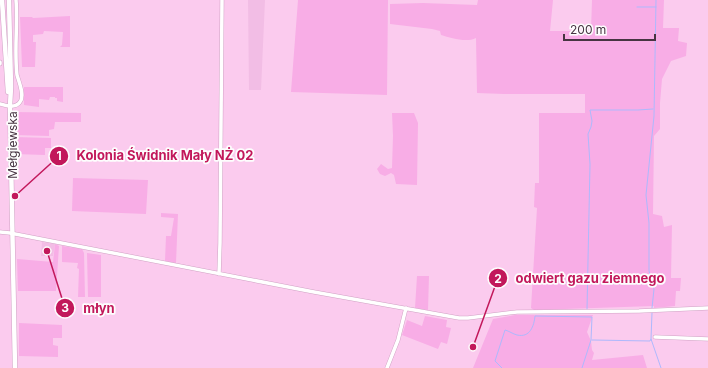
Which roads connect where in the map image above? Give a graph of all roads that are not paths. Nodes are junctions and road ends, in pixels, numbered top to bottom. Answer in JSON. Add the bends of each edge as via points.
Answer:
{"nodes":[{"id":1,"x":2,"y":0,"type":"edge"},
{"id":2,"x":9,"y":0,"type":"edge"},
{"id":3,"x":16,"y":0,"type":"edge"},
{"id":4,"x":222,"y":0,"type":"edge"},
{"id":5,"x":0,"y":104,"type":"edge"},
{"id":6,"x":10,"y":106,"type":"junction"},
{"id":7,"x":0,"y":232,"type":"edge"},
{"id":8,"x":12,"y":233,"type":"junction"},
{"id":9,"x":219,"y":274,"type":"junction"},
{"id":10,"x":406,"y":308,"type":"junction"},
{"id":11,"x":708,"y":308,"type":"edge"},
{"id":12,"x":655,"y":337,"type":"dead end"},
{"id":13,"x":708,"y":339,"type":"edge"},
{"id":14,"x":15,"y":368,"type":"edge"},
{"id":15,"x":387,"y":368,"type":"edge"}],
"edges":[{"from":1,"to":6,"type":"main road"},
{"from":2,"to":6,"type":"main road"},
{"from":3,"to":6,"type":"street","name":"Mełgiewska","via":[[17,71],[22,98],[18,104]]},
{"from":4,"to":9,"type":"street"},
{"from":5,"to":6,"type":"street"},
{"from":6,"to":8,"type":"main road","name":"Mełgiewska"},
{"from":7,"to":8,"type":"street"},
{"from":8,"to":9,"type":"street"},
{"from":8,"to":14,"type":"main road","name":"Mełgiewska"},
{"from":9,"to":10,"type":"street"},
{"from":10,"to":11,"type":"street","via":[[464,318],[517,312]]},
{"from":10,"to":15,"type":"street","via":[[398,340]]},
{"from":12,"to":13,"type":"street"}]}
